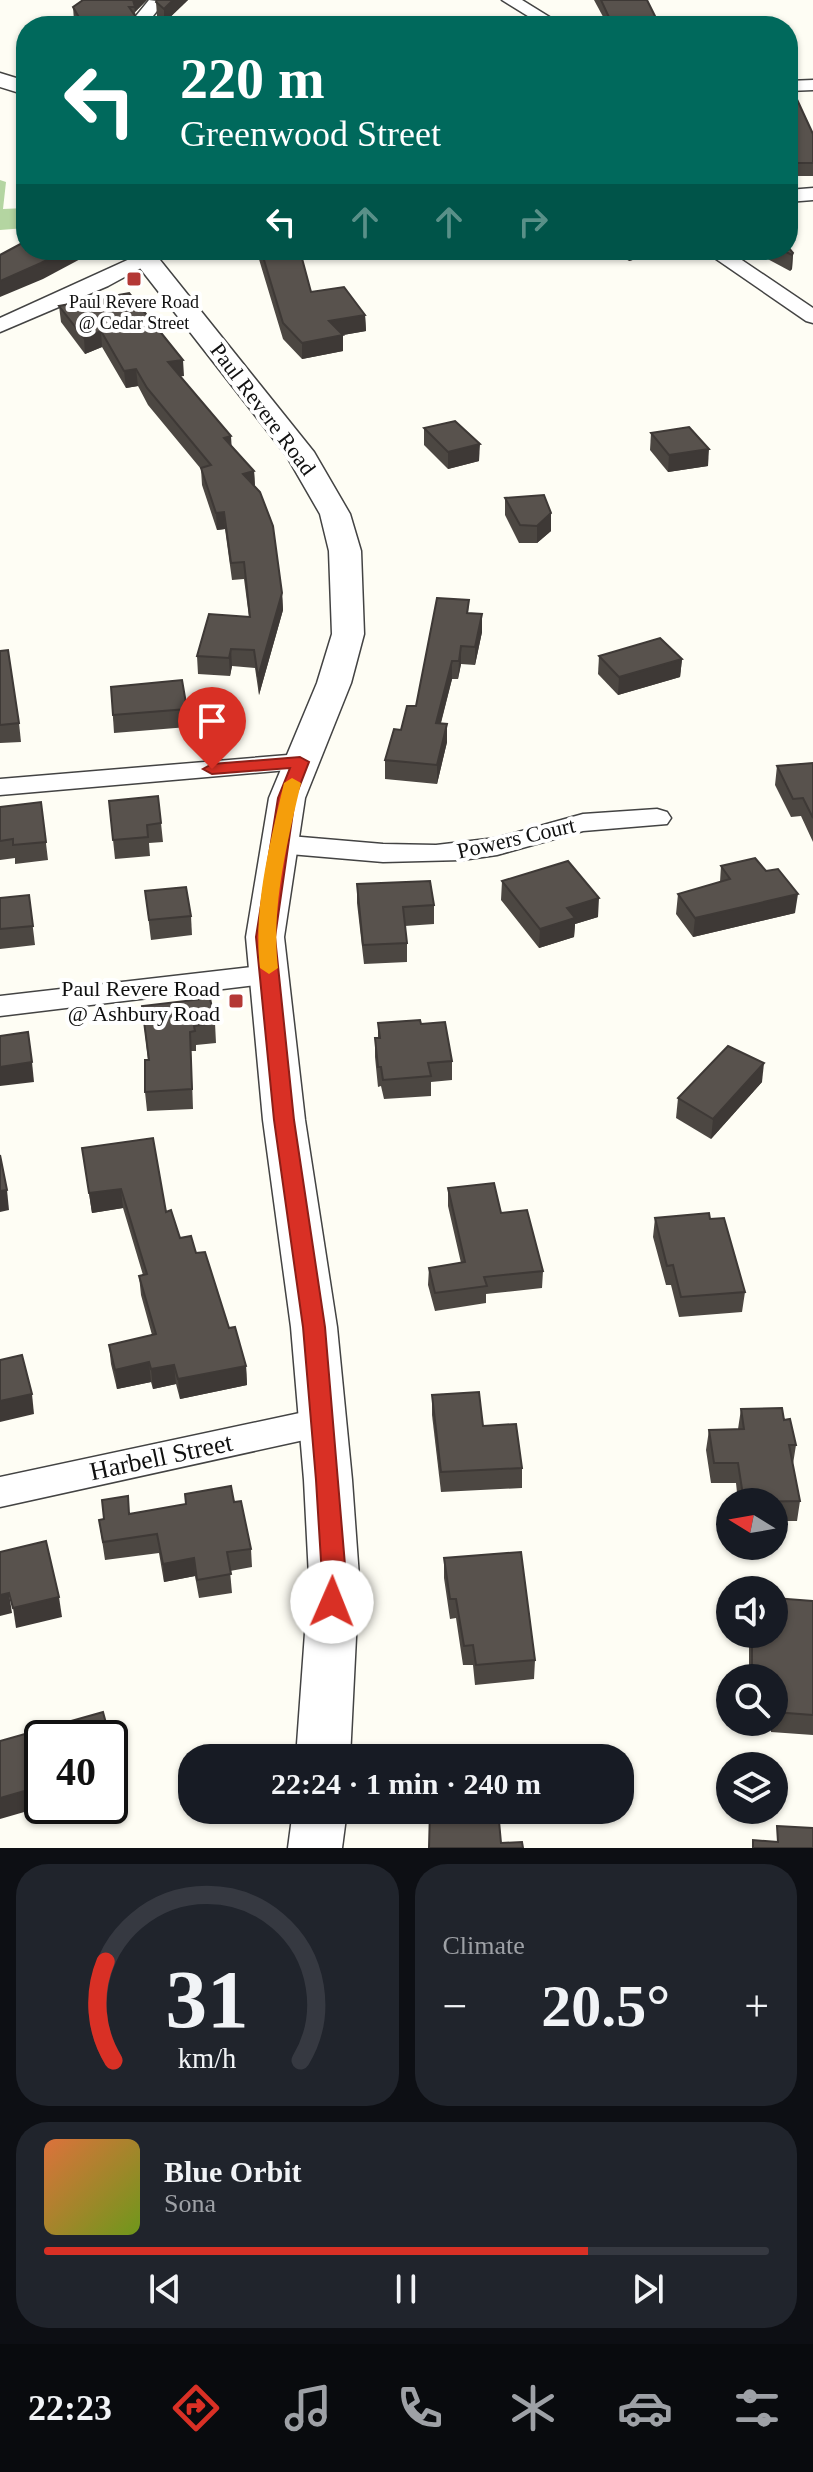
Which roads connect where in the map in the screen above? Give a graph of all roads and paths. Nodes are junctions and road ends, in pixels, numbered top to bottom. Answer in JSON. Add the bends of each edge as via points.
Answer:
{"nodes":[{"id":1,"x":510,"y":0,"type":"edge"},
{"id":2,"x":156,"y":2,"type":"edge"},
{"id":3,"x":144,"y":16,"type":"edge"},
{"id":4,"x":538,"y":16,"type":"edge"},
{"id":5,"x":140,"y":260,"type":"edge"},
{"id":6,"x":155,"y":260,"type":"edge"},
{"id":7,"x":728,"y":260,"type":"edge"},
{"id":8,"x":813,"y":317,"type":"edge"},
{"id":9,"x":0,"y":326,"type":"edge"},
{"id":10,"x":300,"y":762,"type":"junction"},
{"id":11,"x":0,"y":787,"type":"edge"},
{"id":12,"x":657,"y":818,"type":"dead end"},
{"id":13,"x":278,"y":844,"type":"junction"},
{"id":14,"x":270,"y":975,"type":"junction"},
{"id":15,"x":0,"y":1006,"type":"edge"},
{"id":16,"x":323,"y":1423,"type":"junction"},
{"id":17,"x":0,"y":1492,"type":"edge"},
{"id":18,"x":324,"y":1744,"type":"edge"},
{"id":19,"x":318,"y":1824,"type":"edge"},
{"id":20,"x":315,"y":1848,"type":"edge"}],
"edges":[{"from":1,"to":4,"type":"street"},
{"from":2,"to":3,"type":"street"},
{"from":5,"to":9,"type":"street"},
{"from":6,"to":10,"type":"street","name":"Paul Revere Road","via":[[290,440],[335,514],[345,551],[348,634],[334,683]]},
{"from":7,"to":8,"type":"street"},
{"from":10,"to":11,"type":"street"},
{"from":10,"to":13,"type":"street","name":"Paul Revere Road"},
{"from":12,"to":13,"type":"street","name":"Powers Court","via":[[592,821],[490,848],[436,854]]},
{"from":13,"to":14,"type":"street","name":"Paul Revere Road","via":[[265,937]]},
{"from":14,"to":15,"type":"street"},
{"from":14,"to":16,"type":"street","name":"Paul Revere Road"},
{"from":16,"to":17,"type":"street","name":"Harbell Street"},
{"from":16,"to":18,"type":"street","name":"Paul Revere Road","via":[[334,1577]]},
{"from":19,"to":20,"type":"street"}]}
